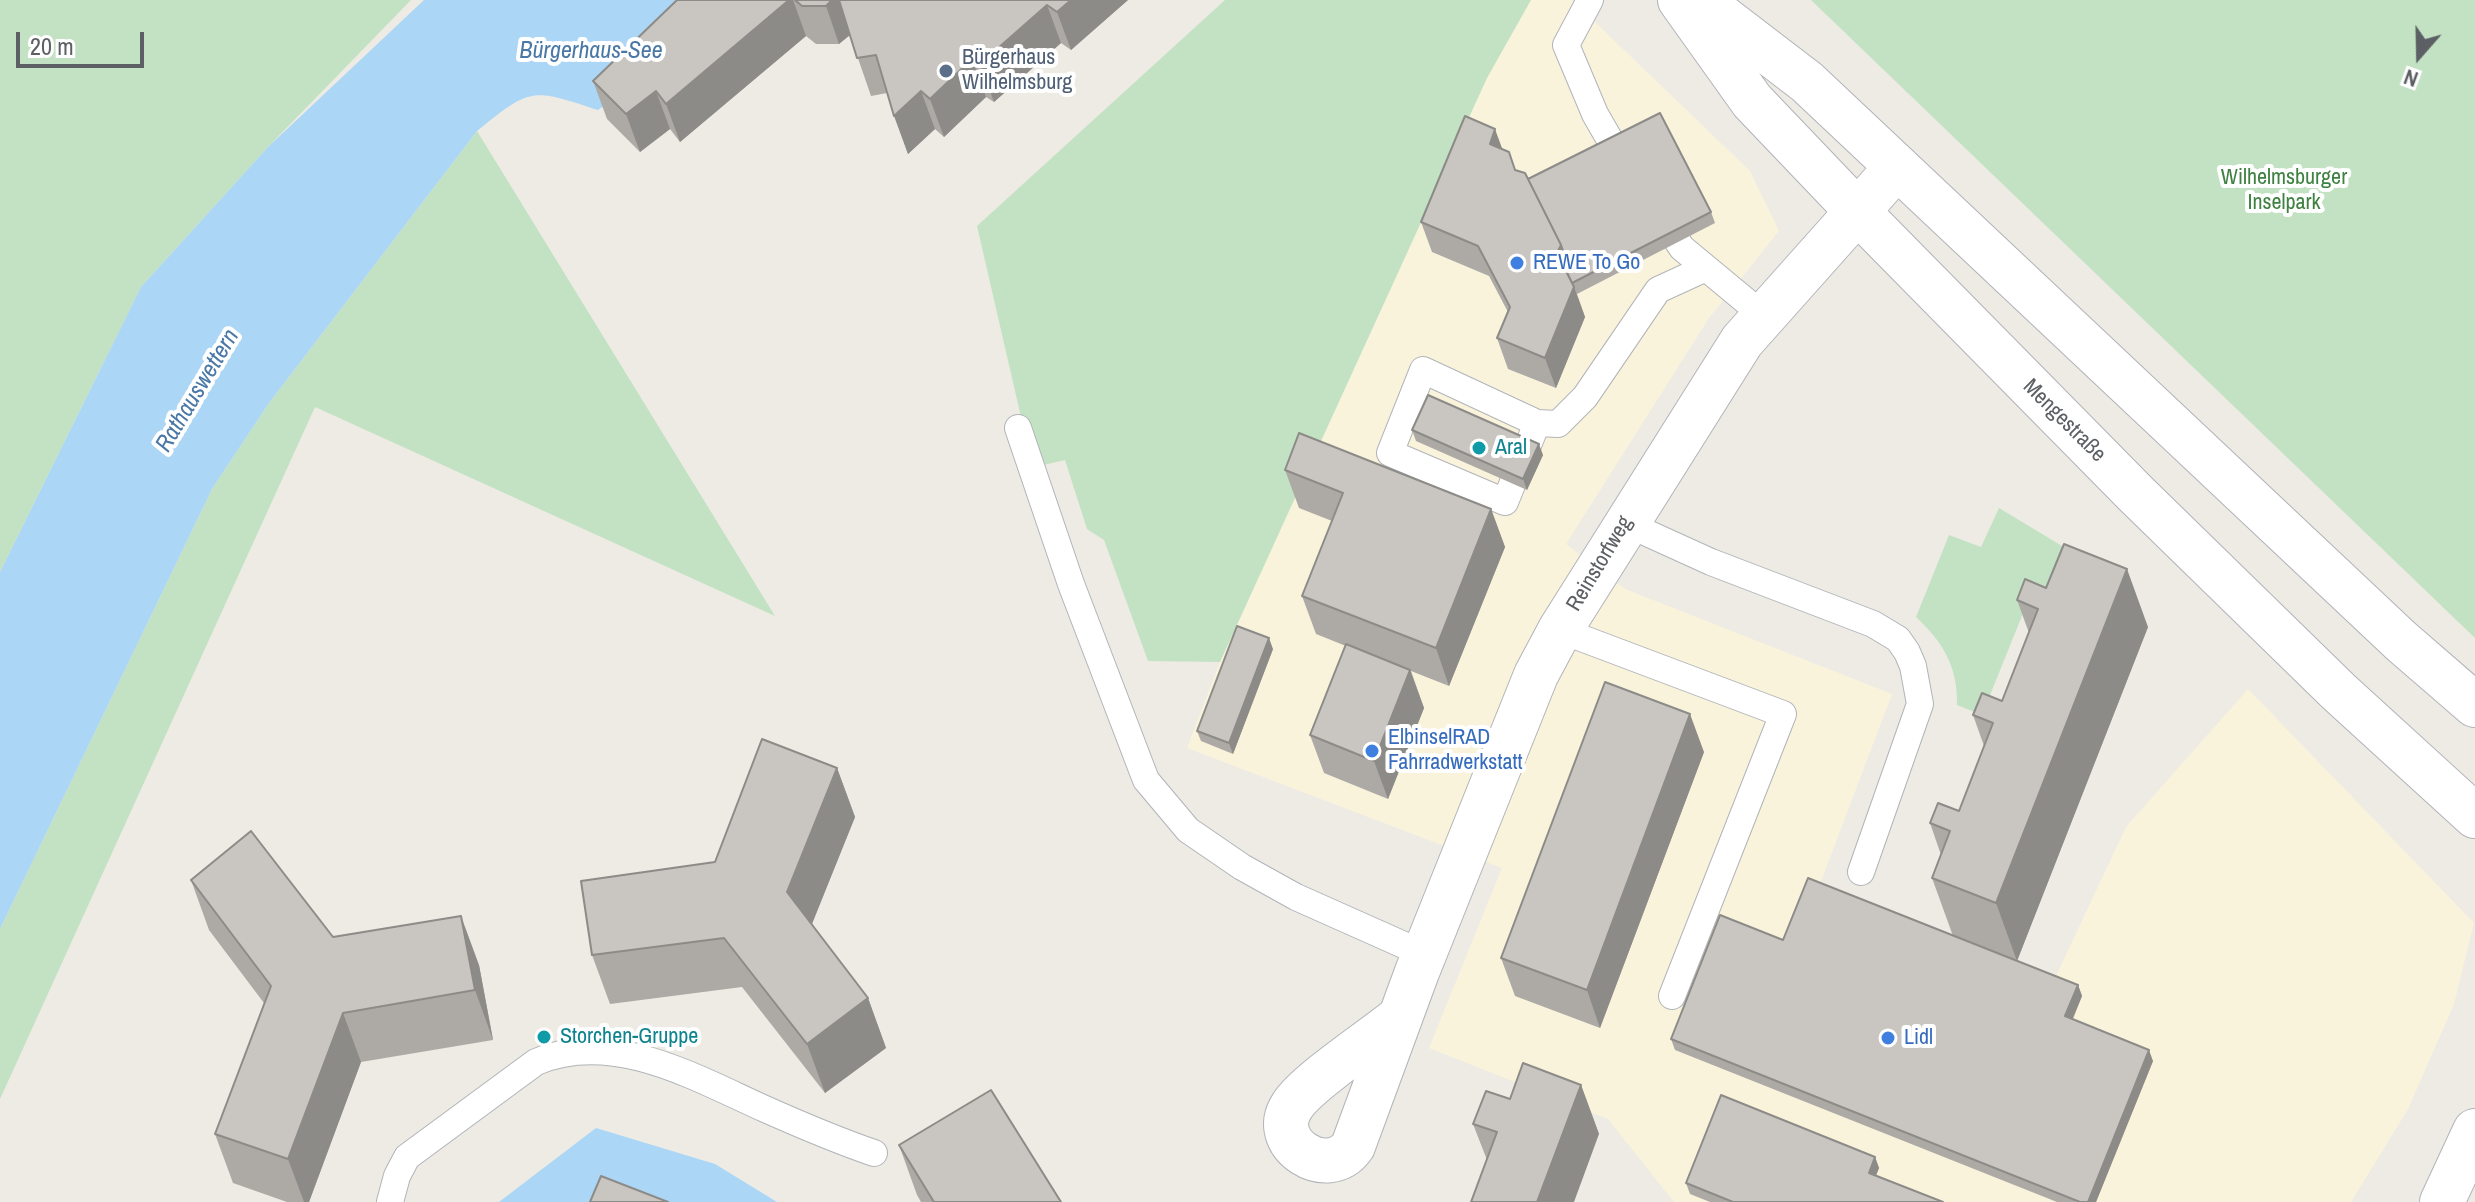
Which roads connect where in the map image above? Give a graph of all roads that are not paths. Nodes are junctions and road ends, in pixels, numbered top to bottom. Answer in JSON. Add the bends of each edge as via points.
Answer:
{"nodes":[{"id":1,"x":1590,"y":0,"type":"edge"},
{"id":2,"x":1680,"y":0,"type":"edge"},
{"id":3,"x":1700,"y":0,"type":"edge"},
{"id":4,"x":1897,"y":167,"type":"junction"},
{"id":5,"x":1857,"y":211,"type":"junction"},
{"id":6,"x":1706,"y":268,"type":"junction"},
{"id":7,"x":1764,"y":316,"type":"junction"},
{"id":8,"x":1537,"y":423,"type":"junction"},
{"id":9,"x":1018,"y":428,"type":"dead end"},
{"id":10,"x":1625,"y":523,"type":"junction"},
{"id":11,"x":1560,"y":630,"type":"junction"},
{"id":12,"x":2475,"y":705,"type":"edge"},
{"id":13,"x":2475,"y":816,"type":"edge"},
{"id":14,"x":1861,"y":872,"type":"dead end"},
{"id":15,"x":1424,"y":954,"type":"junction"},
{"id":16,"x":1672,"y":996,"type":"dead end"},
{"id":17,"x":1399,"y":1018,"type":"dead end"},
{"id":18,"x":2475,"y":1131,"type":"edge"},
{"id":19,"x":874,"y":1153,"type":"dead end"},
{"id":20,"x":390,"y":1202,"type":"edge"},
{"id":21,"x":2442,"y":1202,"type":"edge"}],
"edges":[{"from":1,"to":6,"type":"lane","via":[[1566,45],[1595,114],[1682,248]]},
{"from":2,"to":5,"type":"main road","name":"Mengestraße","via":[[1752,101]]},
{"from":3,"to":4,"type":"main road","via":[[1807,82]]},
{"from":4,"to":5,"type":"main road","name":"Reinstorfweg"},
{"from":4,"to":12,"type":"main road"},
{"from":5,"to":7,"type":"main road","name":"Reinstorfweg"},
{"from":5,"to":13,"type":"main road","name":"Mengestraße","via":[[2136,494]]},
{"from":6,"to":7,"type":"lane"},
{"from":6,"to":8,"type":"lane","via":[[1658,290],[1585,397],[1558,424]]},
{"from":7,"to":10,"type":"main road","name":"Reinstorfweg","via":[[1742,341]]},
{"from":8,"to":8,"type":"lane","via":[[1423,370],[1390,453],[1505,502]]},
{"from":9,"to":15,"type":"lane","via":[[1146,780],[1188,830],[1242,867]]},
{"from":10,"to":11,"type":"main road","name":"Reinstorfweg"},
{"from":10,"to":14,"type":"lane","via":[[1873,624],[1898,639],[1907,652],[1920,704]]},
{"from":11,"to":15,"type":"main road","name":"Reinstorfweg","via":[[1536,675]]},
{"from":11,"to":16,"type":"lane","via":[[1783,714]]},
{"from":15,"to":17,"type":"main road","name":"Reinstorfweg"},
{"from":18,"to":21,"type":"main road"},
{"from":19,"to":20,"type":"lane","via":[[678,1070],[616,1053],[557,1053],[536,1062],[407,1157]]}]}
